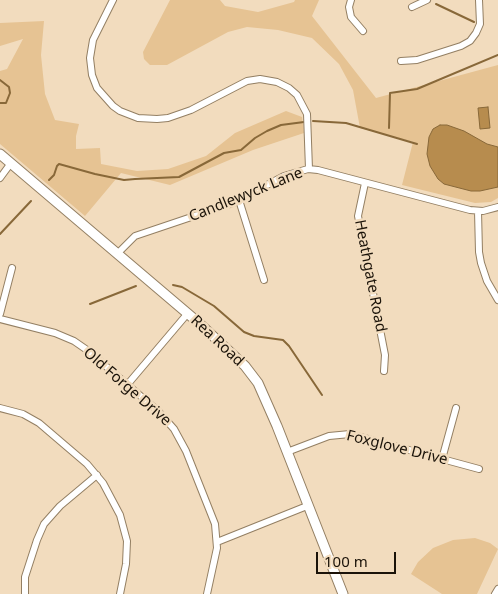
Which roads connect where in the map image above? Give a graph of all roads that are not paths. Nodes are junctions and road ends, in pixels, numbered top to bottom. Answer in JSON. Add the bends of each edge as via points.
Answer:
{"nodes":[{"id":1,"x":113,"y":0,"type":"edge"},
{"id":2,"x":351,"y":0,"type":"edge"},
{"id":3,"x":427,"y":0,"type":"edge"},
{"id":4,"x":479,"y":0,"type":"edge"},
{"id":5,"x":412,"y":8,"type":"dead end"},
{"id":6,"x":363,"y":31,"type":"dead end"},
{"id":7,"x":401,"y":61,"type":"dead end"},
{"id":8,"x":0,"y":154,"type":"edge"},
{"id":9,"x":11,"y":163,"type":"junction"},
{"id":10,"x":309,"y":169,"type":"junction"},
{"id":11,"x":0,"y":178,"type":"edge"},
{"id":12,"x":365,"y":183,"type":"junction"},
{"id":13,"x":239,"y":200,"type":"junction"},
{"id":14,"x":498,"y":206,"type":"edge"},
{"id":15,"x":478,"y":211,"type":"junction"},
{"id":16,"x":117,"y":254,"type":"junction"},
{"id":17,"x":12,"y":268,"type":"dead end"},
{"id":18,"x":264,"y":280,"type":"dead end"},
{"id":19,"x":498,"y":300,"type":"edge"},
{"id":20,"x":188,"y":313,"type":"junction"},
{"id":21,"x":0,"y":314,"type":"edge"},
{"id":22,"x":0,"y":319,"type":"edge"},
{"id":23,"x":384,"y":371,"type":"dead end"},
{"id":24,"x":127,"y":385,"type":"junction"},
{"id":25,"x":0,"y":408,"type":"edge"},
{"id":26,"x":456,"y":408,"type":"dead end"},
{"id":27,"x":287,"y":452,"type":"junction"},
{"id":28,"x":442,"y":459,"type":"junction"},
{"id":29,"x":479,"y":469,"type":"dead end"},
{"id":30,"x":97,"y":475,"type":"junction"},
{"id":31,"x":307,"y":506,"type":"junction"},
{"id":32,"x":217,"y":542,"type":"junction"},
{"id":33,"x":498,"y":589,"type":"edge"},
{"id":34,"x":25,"y":594,"type":"edge"},
{"id":35,"x":120,"y":594,"type":"edge"},
{"id":36,"x":207,"y":594,"type":"edge"},
{"id":37,"x":343,"y":594,"type":"edge"},
{"id":38,"x":495,"y":594,"type":"edge"}],
"edges":[{"from":1,"to":10,"type":"street","via":[[93,40],[90,58],[98,88],[113,106],[138,118],[168,118],[191,110],[247,81],[277,82],[297,95],[308,114]]},
{"from":2,"to":6,"type":"street","via":[[351,17]]},
{"from":3,"to":5,"type":"street"},
{"from":4,"to":7,"type":"street","via":[[480,24],[470,41],[417,60]]},
{"from":8,"to":9,"type":"main road","name":"Rea Road"},
{"from":9,"to":11,"type":"street"},
{"from":9,"to":16,"type":"main road","name":"Rea Road"},
{"from":10,"to":12,"type":"street","name":"Candlewyck Lane"},
{"from":10,"to":13,"type":"street","name":"Candlewyck Lane","via":[[284,176]]},
{"from":12,"to":15,"type":"street","name":"Candlewyck Lane"},
{"from":12,"to":23,"type":"street","name":"Heathgate Road","via":[[358,216],[385,355]]},
{"from":13,"to":16,"type":"street","name":"Candlewyck Lane","via":[[135,236]]},
{"from":13,"to":18,"type":"street"},
{"from":14,"to":15,"type":"street","name":"Candlewyck Lane"},
{"from":15,"to":19,"type":"street","via":[[481,263]]},
{"from":16,"to":20,"type":"main road","name":"Rea Road","via":[[175,307]]},
{"from":17,"to":21,"type":"street"},
{"from":20,"to":24,"type":"street"},
{"from":20,"to":27,"type":"main road","name":"Rea Road","via":[[236,355],[254,377]]},
{"from":22,"to":24,"type":"street","name":"Old Forge Drive","via":[[67,338],[87,350]]},
{"from":24,"to":32,"type":"street","name":"Old Forge Drive","via":[[158,411],[178,435],[210,510]]},
{"from":25,"to":30,"type":"street","via":[[34,420]]},
{"from":26,"to":28,"type":"street"},
{"from":27,"to":28,"type":"street","name":"Foxglove Drive","via":[[329,436],[346,434]]},
{"from":27,"to":31,"type":"main road","name":"Rea Road"},
{"from":28,"to":29,"type":"street","name":"Foxglove Drive"},
{"from":30,"to":34,"type":"street","via":[[44,524],[25,577]]},
{"from":30,"to":35,"type":"street","via":[[108,490],[125,530],[126,564]]},
{"from":31,"to":32,"type":"street"},
{"from":31,"to":37,"type":"main road","name":"Rea Road"},
{"from":32,"to":36,"type":"street","name":"Old Forge Drive"},
{"from":33,"to":38,"type":"street"}]}
